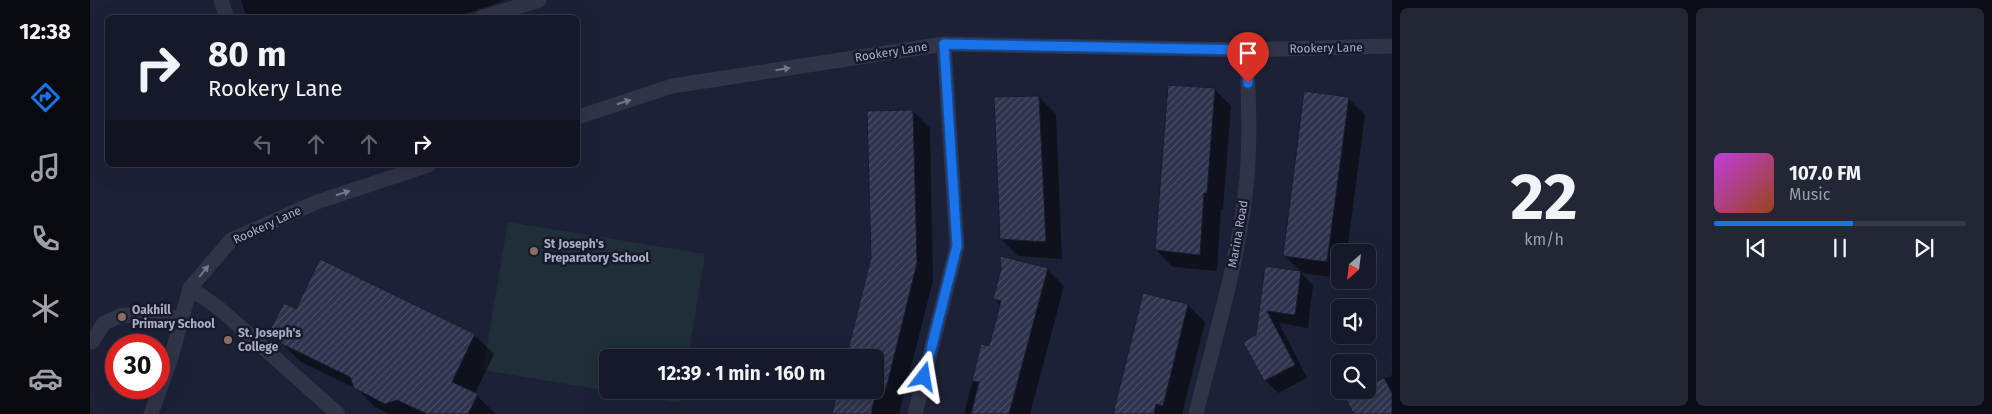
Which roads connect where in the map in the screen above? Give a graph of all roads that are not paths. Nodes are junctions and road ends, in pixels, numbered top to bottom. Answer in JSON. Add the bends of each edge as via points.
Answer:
{"nodes":[{"id":1,"x":221,"y":0,"type":"edge"},
{"id":2,"x":539,"y":0,"type":"edge"},
{"id":3,"x":226,"y":15,"type":"edge"},
{"id":4,"x":491,"y":15,"type":"edge"},
{"id":5,"x":944,"y":44,"type":"junction"},
{"id":6,"x":1392,"y":46,"type":"edge"},
{"id":7,"x":1247,"y":50,"type":"junction"},
{"id":8,"x":580,"y":116,"type":"edge"},
{"id":9,"x":423,"y":167,"type":"edge"},
{"id":10,"x":190,"y":288,"type":"junction"},
{"id":11,"x":182,"y":318,"type":"junction"},
{"id":12,"x":92,"y":342,"type":"dead end"},
{"id":13,"x":151,"y":414,"type":"edge"},
{"id":14,"x":338,"y":414,"type":"edge"},
{"id":15,"x":915,"y":414,"type":"edge"},
{"id":16,"x":1196,"y":414,"type":"edge"}],
"edges":[{"from":1,"to":3,"type":"street"},
{"from":2,"to":4,"type":"street"},
{"from":5,"to":7,"type":"street","name":"Rookery Lane"},
{"from":8,"to":5,"type":"street","name":"Rookery Lane","one_way":true,"via":[[672,86]]},
{"from":5,"to":15,"type":"street","via":[[957,246]]},
{"from":6,"to":7,"type":"street","name":"Rookery Lane"},
{"from":7,"to":16,"type":"street","name":"Marina Road","via":[[1246,187],[1234,258]]},
{"from":10,"to":9,"type":"street","name":"Rookery Lane","one_way":true,"via":[[231,240],[317,202]]},
{"from":10,"to":11,"type":"street","name":"Rookery Lane"},
{"from":10,"to":14,"type":"street","via":[[220,310]]},
{"from":11,"to":12,"type":"street","via":[[122,314],[104,324]]},
{"from":11,"to":13,"type":"street","name":"Rookery Lane"}]}
